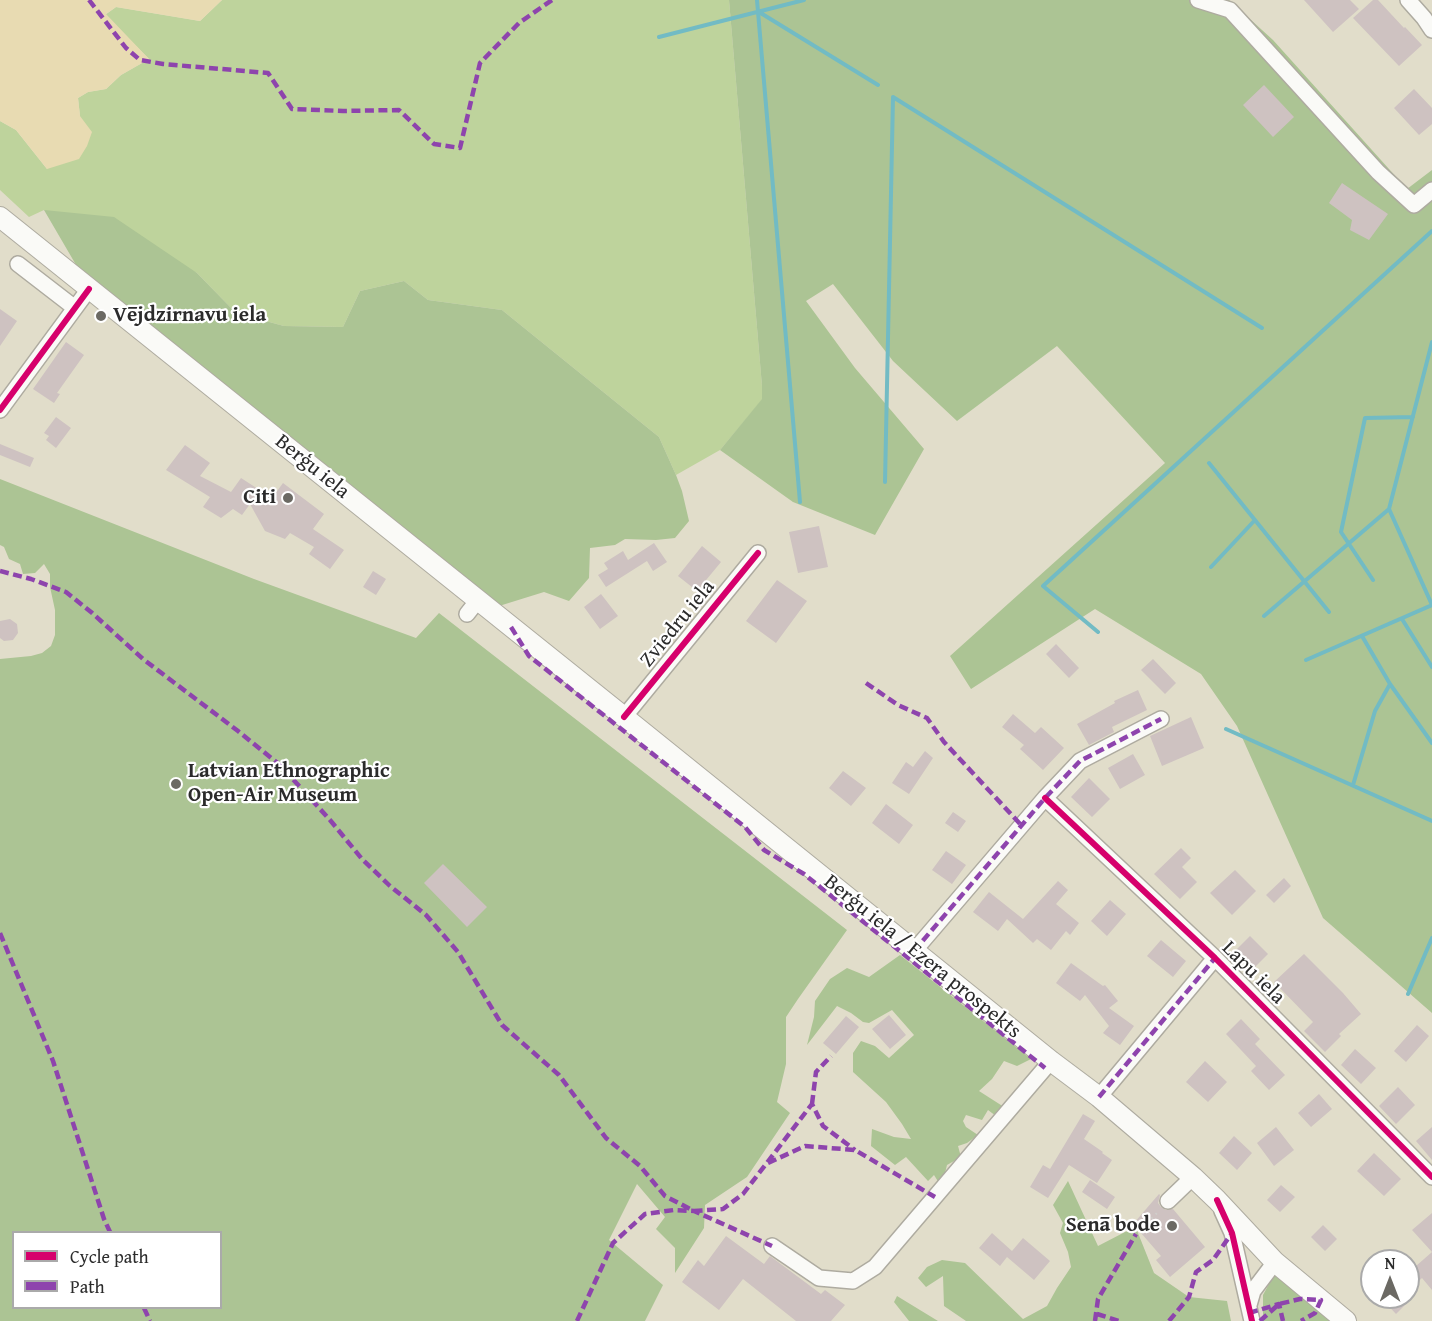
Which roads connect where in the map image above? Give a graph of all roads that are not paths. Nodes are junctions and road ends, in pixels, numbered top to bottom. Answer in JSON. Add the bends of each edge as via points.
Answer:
{"nodes":[{"id":1,"x":1198,"y":0,"type":"edge"},
{"id":2,"x":1408,"y":0,"type":"edge"},
{"id":3,"x":1432,"y":30,"type":"edge"},
{"id":4,"x":1432,"y":190,"type":"edge"},
{"id":5,"x":0,"y":217,"type":"edge"},
{"id":6,"x":18,"y":264,"type":"dead end"},
{"id":7,"x":89,"y":289,"type":"junction"},
{"id":8,"x":75,"y":308,"type":"junction"},
{"id":9,"x":0,"y":410,"type":"edge"},
{"id":10,"x":758,"y":553,"type":"dead end"},
{"id":11,"x":624,"y":717,"type":"junction"},
{"id":12,"x":1161,"y":719,"type":"dead end"},
{"id":13,"x":1045,"y":798,"type":"junction"},
{"id":14,"x":914,"y":951,"type":"junction"},
{"id":15,"x":1215,"y":958,"type":"junction"},
{"id":16,"x":1051,"y":1061,"type":"junction"},
{"id":17,"x":1099,"y":1097,"type":"junction"},
{"id":18,"x":1193,"y":1177,"type":"junction"},
{"id":19,"x":1432,"y":1178,"type":"edge"},
{"id":20,"x":1217,"y":1200,"type":"junction"},
{"id":21,"x":1168,"y":1201,"type":"road end"},
{"id":22,"x":772,"y":1246,"type":"dead end"},
{"id":23,"x":1275,"y":1262,"type":"junction"},
{"id":24,"x":1250,"y":1315,"type":"edge"},
{"id":25,"x":1346,"y":1321,"type":"edge"}],
"edges":[{"from":1,"to":4,"type":"street","via":[[1230,10],[1378,172],[1414,205]]},
{"from":2,"to":3,"type":"street"},
{"from":5,"to":7,"type":"main road","name":"Berģu iela"},
{"from":6,"to":8,"type":"street"},
{"from":7,"to":8,"type":"street"},
{"from":7,"to":11,"type":"main road","name":"Berģu iela","via":[[472,607]]},
{"from":8,"to":9,"type":"street"},
{"from":10,"to":11,"type":"street","name":"Zviedru iela"},
{"from":11,"to":14,"type":"main road","name":"Berģu iela / Ezera prospekts"},
{"from":12,"to":13,"type":"street","via":[[1080,761]]},
{"from":13,"to":14,"type":"street"},
{"from":13,"to":15,"type":"street","name":"Lapu iela"},
{"from":14,"to":16,"type":"main road","name":"Berģu iela / Ezera prospekts"},
{"from":15,"to":17,"type":"street"},
{"from":15,"to":19,"type":"street","name":"Lapu iela"},
{"from":16,"to":17,"type":"main road","name":"Berģu iela / Ezera prospekts"},
{"from":16,"to":22,"type":"street","via":[[875,1267],[853,1281],[819,1278]]},
{"from":17,"to":18,"type":"main road","name":"Berģu iela / Ezera prospekts"},
{"from":18,"to":20,"type":"main road","name":"Berģu iela / Ezera prospekts"},
{"from":18,"to":21,"type":"street"},
{"from":20,"to":23,"type":"main road","name":"Berģu iela / Ezera prospekts"},
{"from":20,"to":24,"type":"street","via":[[1232,1233]]},
{"from":23,"to":24,"type":"street","via":[[1253,1291]]},
{"from":23,"to":25,"type":"main road","name":"Berģu iela / Ezera prospekts"}]}
